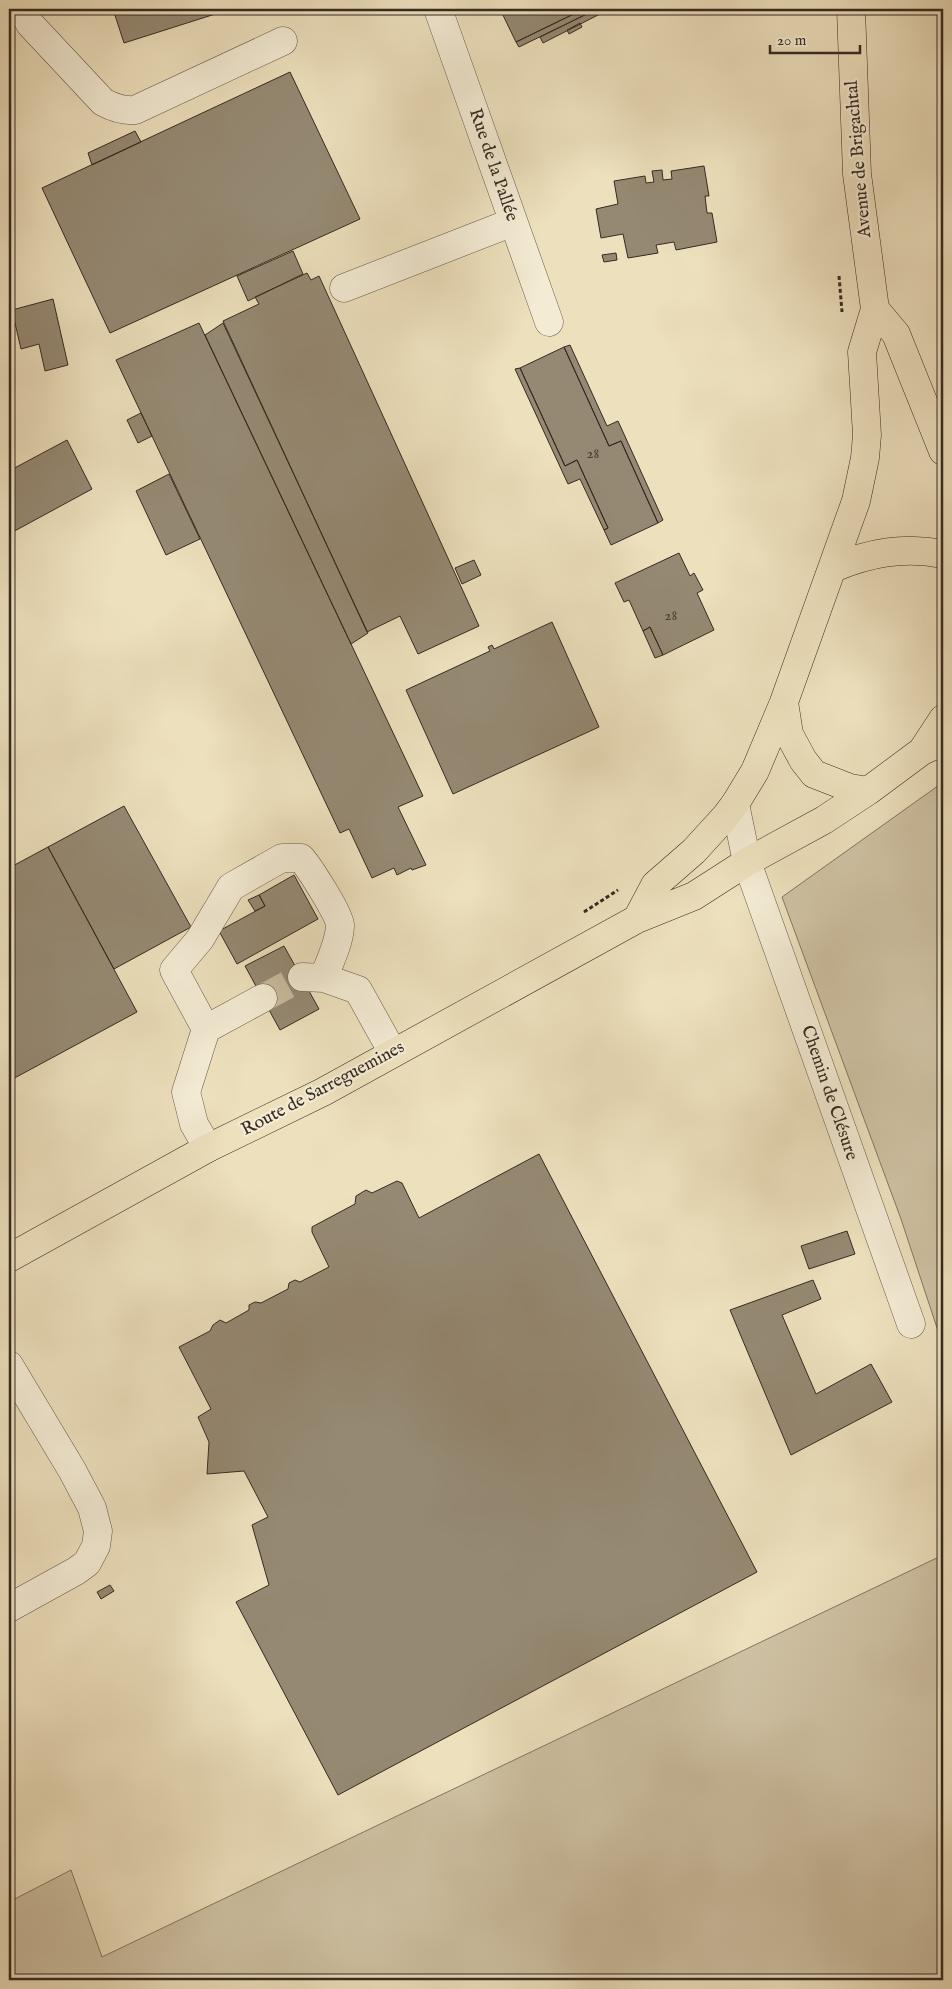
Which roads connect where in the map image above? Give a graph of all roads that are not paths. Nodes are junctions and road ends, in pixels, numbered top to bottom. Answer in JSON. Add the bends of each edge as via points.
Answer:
{"nodes":[{"id":1,"x":22,"y":9,"type":"edge"},
{"id":2,"x":438,"y":9,"type":"edge"},
{"id":3,"x":850,"y":9,"type":"edge"},
{"id":4,"x":283,"y":41,"type":"dead end"},
{"id":5,"x":513,"y":222,"type":"junction"},
{"id":6,"x":344,"y":288,"type":"dead end"},
{"id":7,"x":875,"y":309,"type":"junction"},
{"id":8,"x":549,"y":322,"type":"dead end"},
{"id":9,"x":943,"y":451,"type":"edge"},
{"id":10,"x":943,"y":554,"type":"edge"},
{"id":11,"x":833,"y":568,"type":"junction"},
{"id":12,"x":784,"y":702,"type":"junction"},
{"id":13,"x":943,"y":718,"type":"edge"},
{"id":14,"x":932,"y":746,"type":"edge"},
{"id":15,"x":868,"y":791,"type":"junction"},
{"id":16,"x":735,"y":804,"type":"junction"},
{"id":17,"x":747,"y":862,"type":"junction"},
{"id":18,"x":637,"y":919,"type":"junction"},
{"id":19,"x":263,"y":998,"type":"tunnel mouth"},
{"id":20,"x":206,"y":1029,"type":"junction"},
{"id":21,"x":393,"y":1053,"type":"junction"},
{"id":22,"x":208,"y":1148,"type":"junction"},
{"id":23,"x":9,"y":1258,"type":"edge"},
{"id":24,"x":911,"y":1324,"type":"dead end"},
{"id":25,"x":9,"y":1365,"type":"edge"},
{"id":26,"x":9,"y":1608,"type":"edge"}],
"edges":[{"from":1,"to":4,"type":"street","via":[[30,24],[103,102],[126,111],[136,110]]},
{"from":2,"to":5,"type":"street","name":"Rue de la Pallée"},
{"from":3,"to":7,"type":"main road","name":"Avenue de Brigachtal","via":[[856,174]]},
{"from":5,"to":6,"type":"street"},
{"from":5,"to":8,"type":"street","name":"Rue de la Pallée"},
{"from":7,"to":9,"type":"main road","via":[[896,334]]},
{"from":7,"to":11,"type":"main road","name":"Avenue de Brigachtal","via":[[862,352],[866,401],[865,458],[856,502]]},
{"from":10,"to":11,"type":"main road","via":[[905,549],[852,560]]},
{"from":11,"to":12,"type":"main road","name":"Avenue de Brigachtal"},
{"from":12,"to":15,"type":"main road","via":[[789,734],[814,774],[850,788]]},
{"from":12,"to":16,"type":"main road","name":"Avenue de Brigachtal","via":[[755,771]]},
{"from":13,"to":14,"type":"main road"},
{"from":14,"to":15,"type":"main road","name":"Route de Sarreguemines"},
{"from":15,"to":17,"type":"main road","name":"Route de Sarreguemines","via":[[824,820]]},
{"from":16,"to":17,"type":"street","name":"Chemin de Clésure"},
{"from":16,"to":18,"type":"main road","name":"Avenue de Brigachtal","via":[[694,851],[655,885]]},
{"from":17,"to":18,"type":"main road","name":"Route de Sarreguemines","via":[[694,896]]},
{"from":17,"to":24,"type":"street","name":"Chemin de Clésure"},
{"from":18,"to":21,"type":"main road","name":"Route de Sarreguemines"},
{"from":19,"to":20,"type":"street"},
{"from":20,"to":21,"type":"street","via":[[174,970],[200,939],[231,887],[282,858],[301,858],[310,868],[340,924],[338,938],[313,978],[358,990]]},
{"from":20,"to":22,"type":"street","via":[[186,1092],[194,1124]]},
{"from":21,"to":22,"type":"main road","name":"Route de Sarreguemines","via":[[315,1096]]},
{"from":22,"to":23,"type":"main road","name":"Route de Sarreguemines"},
{"from":25,"to":26,"type":"street","via":[[72,1470],[92,1508],[98,1531],[96,1546],[87,1563]]}]}
